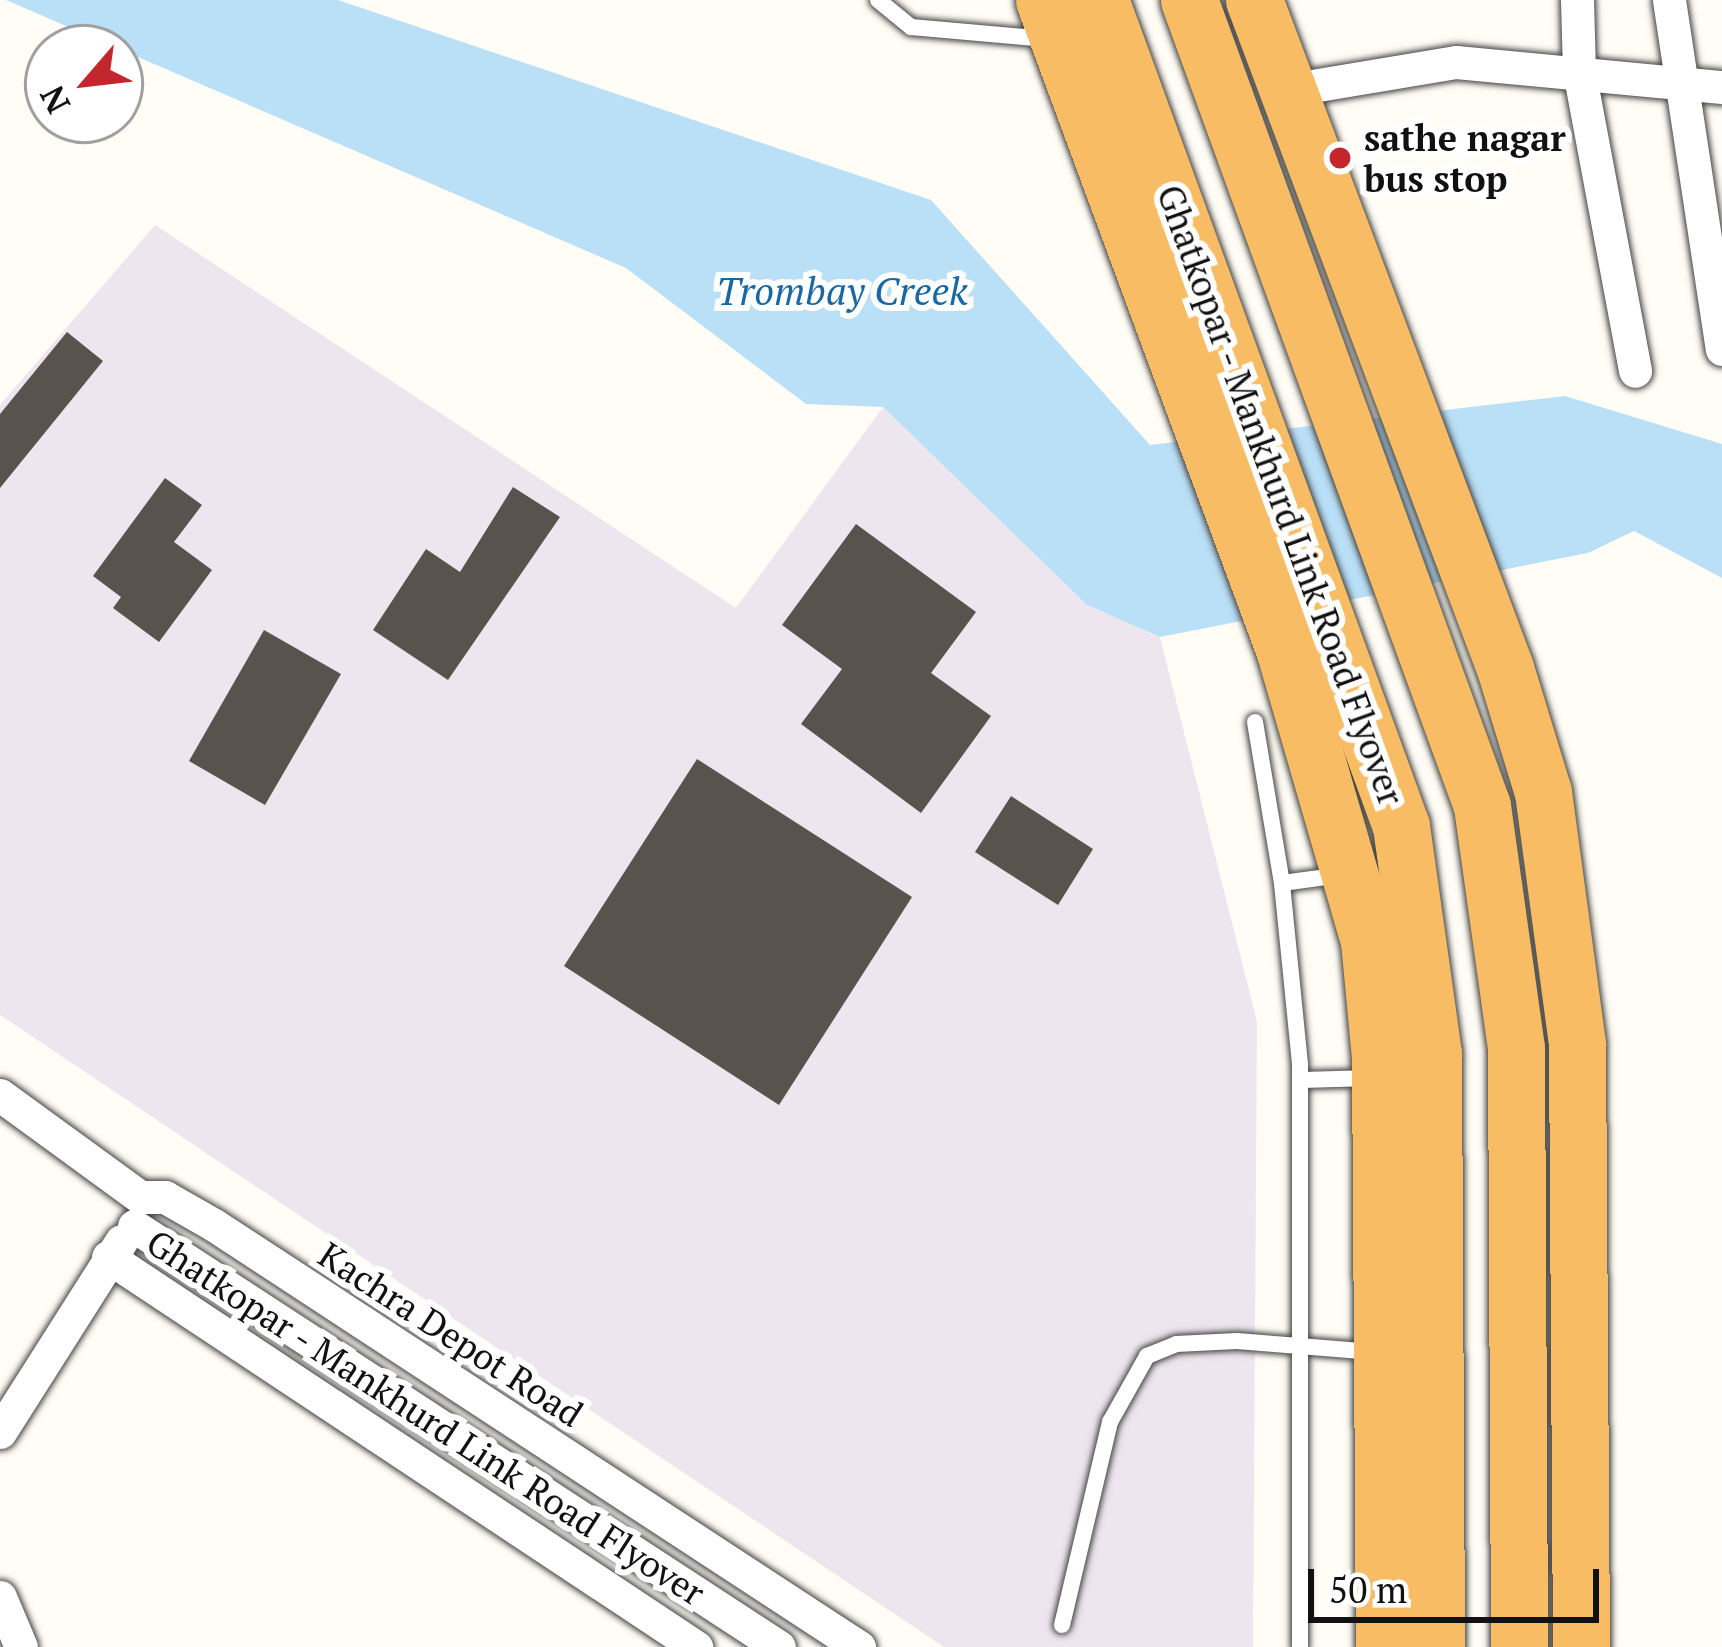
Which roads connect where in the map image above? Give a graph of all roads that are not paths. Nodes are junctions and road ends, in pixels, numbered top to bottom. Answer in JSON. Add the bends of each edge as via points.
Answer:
{"nodes":[{"id":1,"x":878,"y":0,"type":"edge"},
{"id":2,"x":1100,"y":0,"type":"edge"},
{"id":3,"x":1189,"y":0,"type":"edge"},
{"id":4,"x":1254,"y":0,"type":"edge"},
{"id":5,"x":1577,"y":0,"type":"edge"},
{"id":6,"x":1669,"y":0,"type":"edge"},
{"id":7,"x":1051,"y":20,"type":"edge"},
{"id":8,"x":1579,"y":71,"type":"junction"},
{"id":9,"x":1679,"y":78,"type":"junction"},
{"id":10,"x":1722,"y":87,"type":"edge"},
{"id":11,"x":1288,"y":90,"type":"junction"},
{"id":12,"x":1722,"y":350,"type":"edge"},
{"id":13,"x":1636,"y":371,"type":"dead end"},
{"id":14,"x":1255,"y":722,"type":"dead end"},
{"id":15,"x":1355,"y":873,"type":"junction"},
{"id":16,"x":1282,"y":884,"type":"junction"},
{"id":17,"x":1380,"y":1078,"type":"junction"},
{"id":18,"x":1300,"y":1080,"type":"junction"},
{"id":19,"x":0,"y":1095,"type":"edge"},
{"id":20,"x":137,"y":1212,"type":"junction"},
{"id":21,"x":108,"y":1257,"type":"junction"},
{"id":22,"x":1304,"y":1347,"type":"junction"},
{"id":23,"x":1381,"y":1353,"type":"junction"},
{"id":24,"x":0,"y":1432,"type":"edge"},
{"id":25,"x":0,"y":1597,"type":"edge"},
{"id":26,"x":1062,"y":1625,"type":"dead end"},
{"id":27,"x":769,"y":1641,"type":"edge"},
{"id":28,"x":21,"y":1647,"type":"edge"},
{"id":29,"x":696,"y":1647,"type":"edge"},
{"id":30,"x":859,"y":1647,"type":"edge"},
{"id":31,"x":1300,"y":1647,"type":"edge"},
{"id":32,"x":1384,"y":1647,"type":"edge"},
{"id":33,"x":1436,"y":1647,"type":"edge"},
{"id":34,"x":1520,"y":1647,"type":"edge"},
{"id":35,"x":1581,"y":1647,"type":"edge"}],
"edges":[{"from":1,"to":7,"type":"lane","via":[[911,27]]},
{"from":2,"to":33,"type":"highway","name":"Ghatkopar - Mankhurd Link Road Flyover","via":[[1401,826],[1433,1054]]},
{"from":3,"to":34,"type":"highway","via":[[1482,806],[1516,1048]]},
{"from":4,"to":11,"type":"highway"},
{"from":5,"to":8,"type":"street"},
{"from":6,"to":9,"type":"street"},
{"from":7,"to":15,"type":"highway","via":[[1286,652]]},
{"from":8,"to":9,"type":"street"},
{"from":8,"to":11,"type":"street","via":[[1437,63]]},
{"from":8,"to":13,"type":"street"},
{"from":9,"to":10,"type":"street"},
{"from":9,"to":12,"type":"street"},
{"from":11,"to":35,"type":"highway","via":[[1505,668],[1543,792],[1577,1044]]},
{"from":14,"to":16,"type":"lane"},
{"from":15,"to":16,"type":"lane"},
{"from":15,"to":17,"type":"highway"},
{"from":16,"to":18,"type":"lane"},
{"from":17,"to":18,"type":"lane"},
{"from":17,"to":23,"type":"highway"},
{"from":18,"to":22,"type":"lane"},
{"from":19,"to":20,"type":"street","name":"Kachra Depot Road"},
{"from":20,"to":21,"type":"street"},
{"from":20,"to":27,"type":"street","name":"Ghatkopar - Mankhurd Link Road Flyover"},
{"from":20,"to":30,"type":"street","name":"Kachra Depot Road","via":[[165,1197],[214,1225]]},
{"from":21,"to":24,"type":"street"},
{"from":21,"to":29,"type":"street"},
{"from":22,"to":23,"type":"lane"},
{"from":22,"to":26,"type":"lane","via":[[1176,1344],[1147,1356],[1110,1422]]},
{"from":22,"to":31,"type":"lane"},
{"from":23,"to":32,"type":"highway"},
{"from":25,"to":28,"type":"street"}]}
